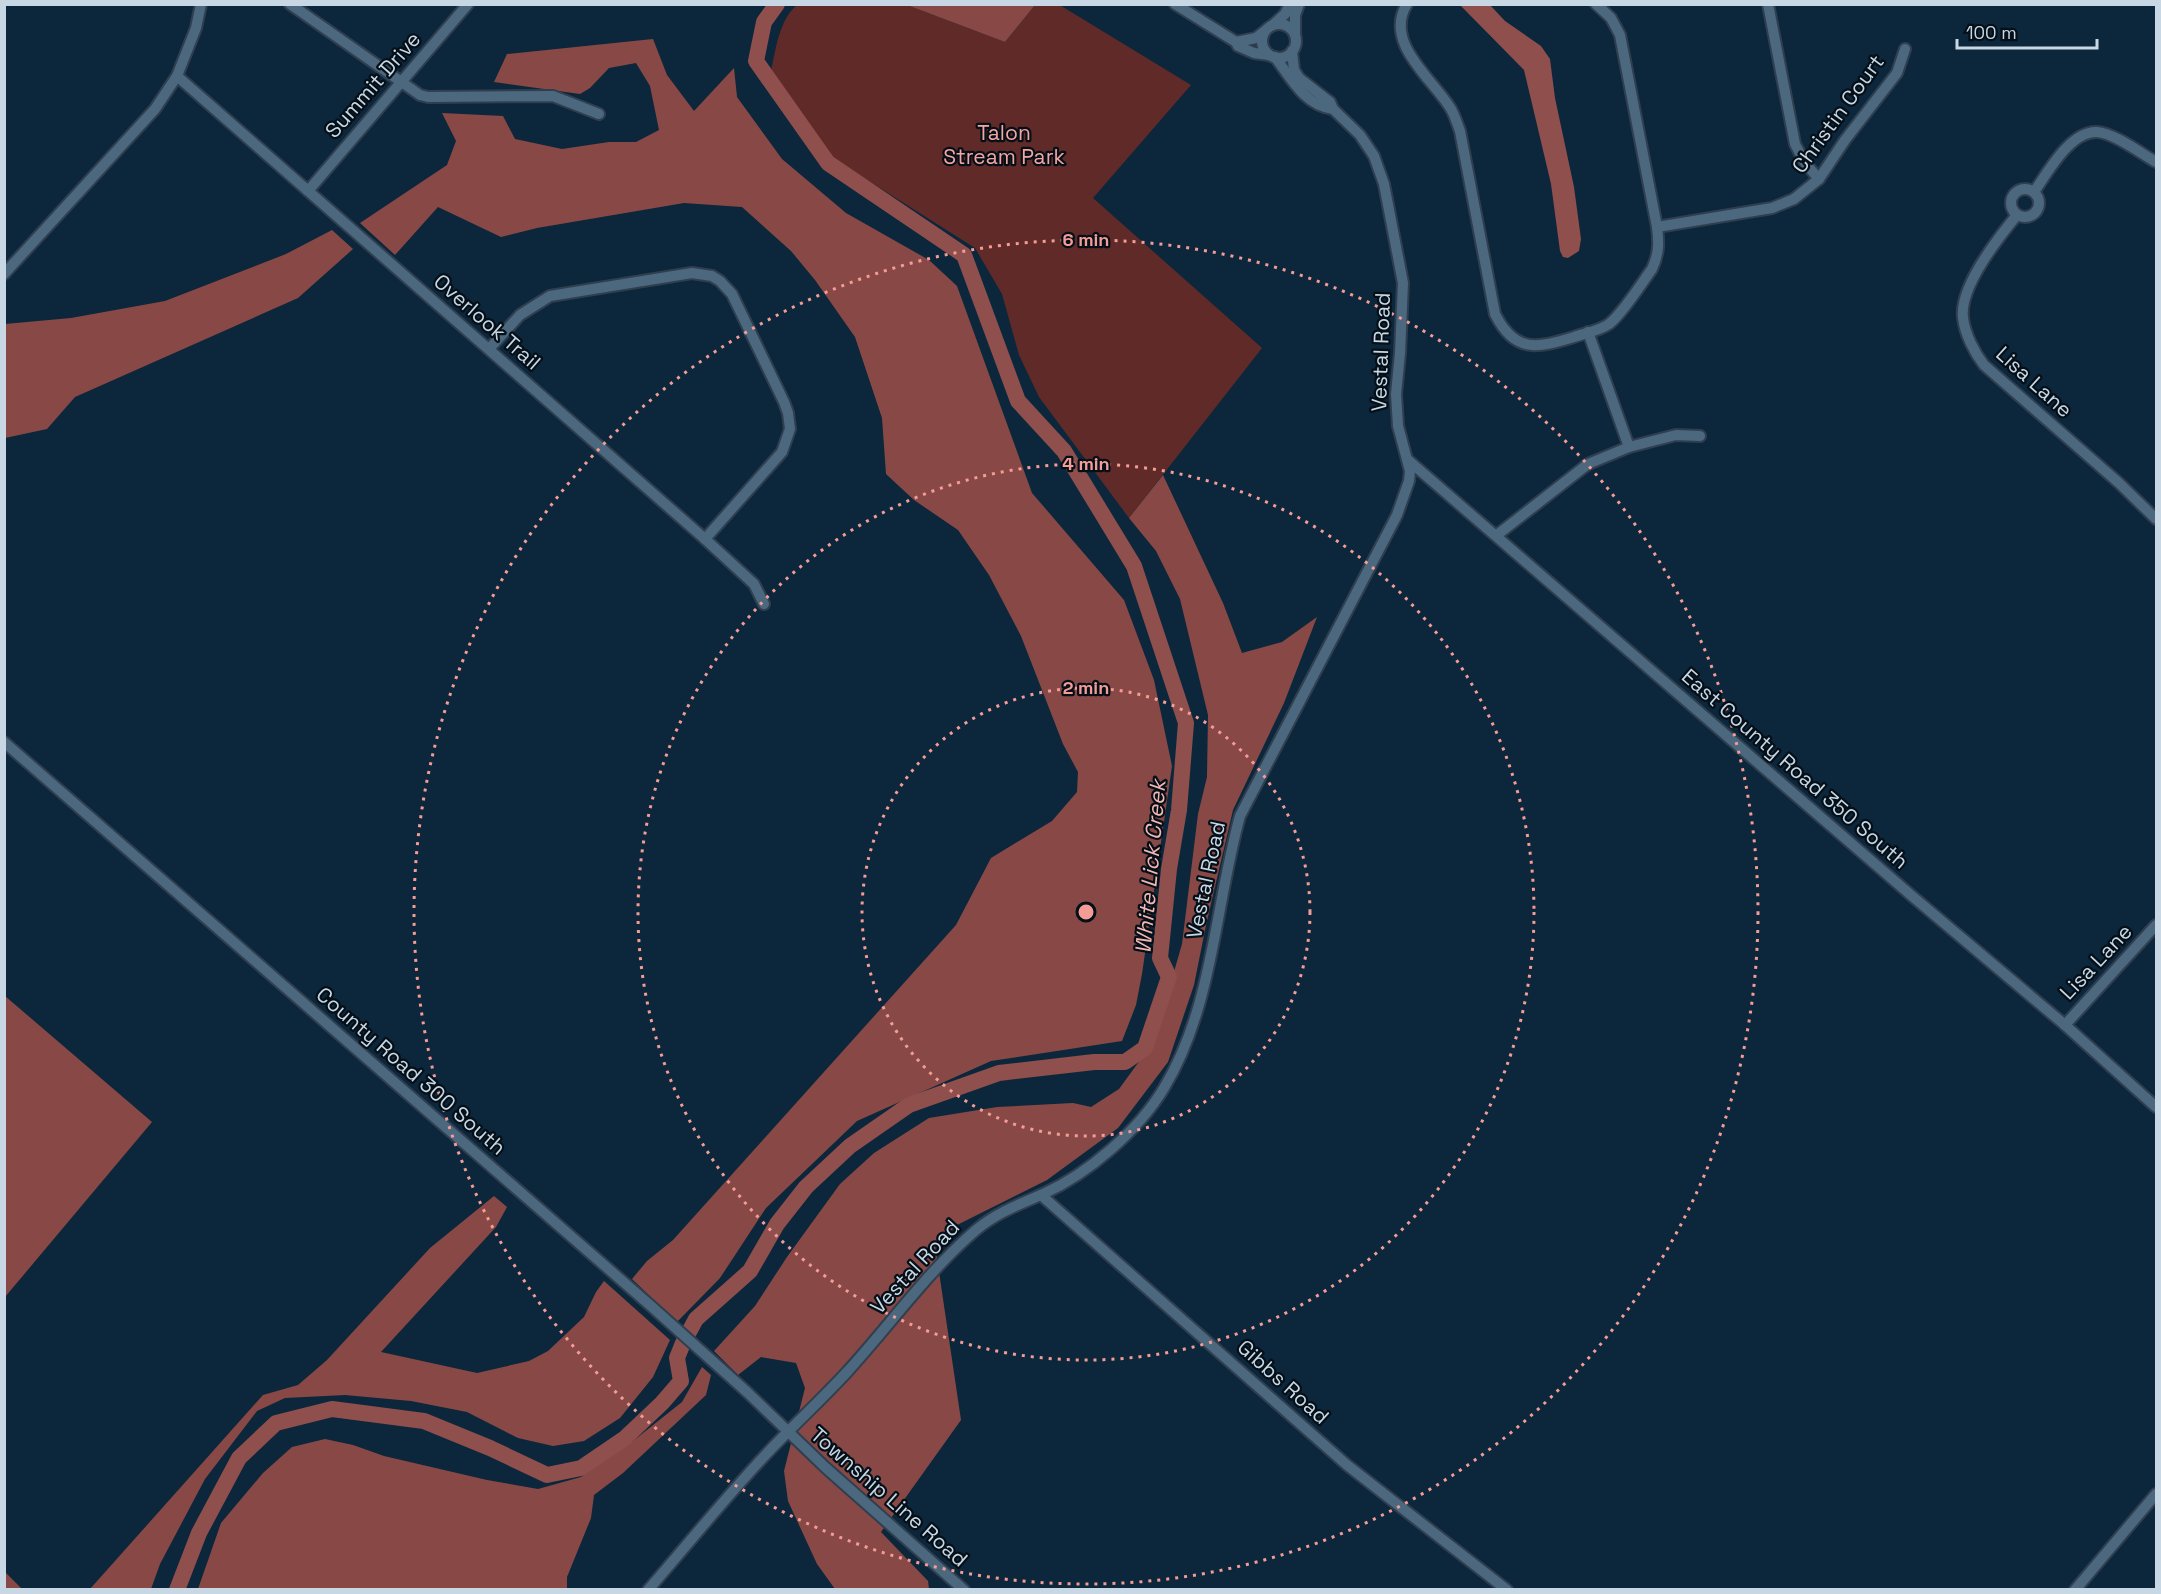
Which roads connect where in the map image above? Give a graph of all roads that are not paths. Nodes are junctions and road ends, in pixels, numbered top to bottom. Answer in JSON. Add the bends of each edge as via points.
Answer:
{"nodes":[{"id":1,"x":201,"y":4,"type":"edge"},
{"id":2,"x":290,"y":4,"type":"edge"},
{"id":3,"x":468,"y":4,"type":"edge"},
{"id":4,"x":1175,"y":4,"type":"edge"},
{"id":5,"x":1290,"y":4,"type":"edge"},
{"id":6,"x":1299,"y":4,"type":"edge"},
{"id":7,"x":1407,"y":4,"type":"edge"},
{"id":8,"x":1596,"y":4,"type":"edge"},
{"id":9,"x":1768,"y":4,"type":"edge"},
{"id":10,"x":1274,"y":24,"type":"junction"},
{"id":11,"x":1264,"y":31,"type":"junction"},
{"id":12,"x":1294,"y":33,"type":"junction"},
{"id":13,"x":1236,"y":42,"type":"junction"},
{"id":14,"x":1905,"y":49,"type":"dead end"},
{"id":15,"x":1292,"y":51,"type":"junction"},
{"id":16,"x":1272,"y":56,"type":"junction"},
{"id":17,"x":177,"y":76,"type":"junction"},
{"id":18,"x":402,"y":81,"type":"junction"},
{"id":19,"x":1333,"y":109,"type":"junction"},
{"id":20,"x":599,"y":114,"type":"dead end"},
{"id":21,"x":2157,"y":162,"type":"edge"},
{"id":22,"x":1819,"y":179,"type":"junction"},
{"id":23,"x":308,"y":191,"type":"junction"},
{"id":24,"x":2034,"y":192,"type":"junction"},
{"id":25,"x":2017,"y":215,"type":"junction"},
{"id":26,"x":1657,"y":227,"type":"junction"},
{"id":27,"x":4,"y":274,"type":"edge"},
{"id":28,"x":1588,"y":332,"type":"junction"},
{"id":29,"x":489,"y":349,"type":"junction"},
{"id":30,"x":1700,"y":436,"type":"dead end"},
{"id":31,"x":1629,"y":447,"type":"junction"},
{"id":32,"x":1408,"y":460,"type":"junction"},
{"id":33,"x":2157,"y":519,"type":"edge"},
{"id":34,"x":1497,"y":535,"type":"junction"},
{"id":35,"x":705,"y":539,"type":"junction"},
{"id":36,"x":765,"y":604,"type":"dead end"},
{"id":37,"x":4,"y":742,"type":"edge"},
{"id":38,"x":2157,"y":925,"type":"edge"},
{"id":39,"x":2065,"y":1025,"type":"junction"},
{"id":40,"x":2157,"y":1107,"type":"edge"},
{"id":41,"x":1041,"y":1195,"type":"junction"},
{"id":42,"x":788,"y":1434,"type":"junction"},
{"id":43,"x":2157,"y":1494,"type":"edge"},
{"id":44,"x":648,"y":1590,"type":"edge"},
{"id":45,"x":964,"y":1590,"type":"edge"},
{"id":46,"x":1507,"y":1590,"type":"edge"},
{"id":47,"x":2075,"y":1590,"type":"edge"}],
"edges":[{"from":1,"to":17,"type":"street"},
{"from":2,"to":18,"type":"street"},
{"from":3,"to":18,"type":"street","name":"Summit Drive"},
{"from":4,"to":13,"type":"street"},
{"from":5,"to":10,"type":"street"},
{"from":6,"to":12,"type":"street"},
{"from":7,"to":28,"type":"street","via":[[1400,27],[1403,44],[1451,109],[1460,131],[1495,314],[1501,326],[1516,340],[1536,346]]},
{"from":8,"to":26,"type":"street","via":[[1611,18],[1620,35]]},
{"from":9,"to":22,"type":"street","via":[[1795,144]]},
{"from":10,"to":11,"type":"street"},
{"from":10,"to":12,"type":"street","via":[[1287,25]]},
{"from":11,"to":13,"type":"street","via":[[1256,38]]},
{"from":11,"to":16,"type":"street","via":[[1262,45]]},
{"from":12,"to":15,"type":"street","via":[[1296,43]]},
{"from":13,"to":16,"type":"street","via":[[1244,50]]},
{"from":14,"to":22,"type":"street","name":"Christin Court","via":[[1897,73]]},
{"from":15,"to":16,"type":"street","via":[[1285,57]]},
{"from":15,"to":19,"type":"street","name":"Vestal Road","via":[[1299,78],[1318,91]]},
{"from":16,"to":19,"type":"street","name":"Vestal Road","via":[[1298,90]]},
{"from":17,"to":23,"type":"street","name":"Overlook Trail"},
{"from":17,"to":27,"type":"street","via":[[155,109]]},
{"from":18,"to":20,"type":"street","via":[[413,92],[428,97],[554,96]]},
{"from":18,"to":23,"type":"street","name":"Summit Drive"},
{"from":19,"to":32,"type":"street","name":"Vestal Road","via":[[1360,135],[1374,156],[1384,184],[1403,283],[1396,394],[1398,426]]},
{"from":21,"to":24,"type":"street","via":[[2108,135],[2086,134],[2068,145]]},
{"from":22,"to":26,"type":"street","name":"Christin Court","via":[[1794,199],[1772,208]]},
{"from":23,"to":29,"type":"street","name":"Overlook Trail"},
{"from":24,"to":25,"type":"street","via":[[2039,200],[2037,212],[2029,218]]},
{"from":24,"to":25,"type":"street","via":[[2022,189],[2014,194],[2010,204]]},
{"from":25,"to":33,"type":"street","name":"Lisa Lane","via":[[1975,276],[1966,296],[1963,317],[1974,352]]},
{"from":26,"to":28,"type":"street","via":[[1659,247],[1652,269],[1608,324]]},
{"from":28,"to":31,"type":"street"},
{"from":29,"to":35,"type":"street","name":"Overlook Trail"},
{"from":29,"to":35,"type":"street","via":[[520,315],[550,296],[692,273],[703,273],[720,281],[738,303],[784,402],[790,429],[782,452]]},
{"from":30,"to":31,"type":"street","via":[[1676,435]]},
{"from":31,"to":34,"type":"street","via":[[1579,469]]},
{"from":32,"to":34,"type":"street","name":"East County Road 350 South"},
{"from":32,"to":41,"type":"street","name":"Vestal Road","via":[[1409,481],[1397,515],[1240,816],[1199,1005],[1178,1063],[1143,1117],[1118,1143],[1084,1170]]},
{"from":34,"to":39,"type":"street","name":"East County Road 350 South"},
{"from":35,"to":36,"type":"street","name":"Overlook Trail","via":[[754,584]]},
{"from":37,"to":42,"type":"street","name":"County Road 300 South","via":[[651,1306]]},
{"from":38,"to":39,"type":"street","name":"Lisa Lane"},
{"from":39,"to":40,"type":"street","name":"East County Road 350 South"},
{"from":41,"to":42,"type":"street","name":"Vestal Road","via":[[977,1229]]},
{"from":41,"to":46,"type":"street","name":"Gibbs Road","via":[[1347,1465]]},
{"from":42,"to":44,"type":"street","name":"Vestal Road"},
{"from":42,"to":45,"type":"street","name":"Township Line Road"},
{"from":43,"to":47,"type":"street"}]}
